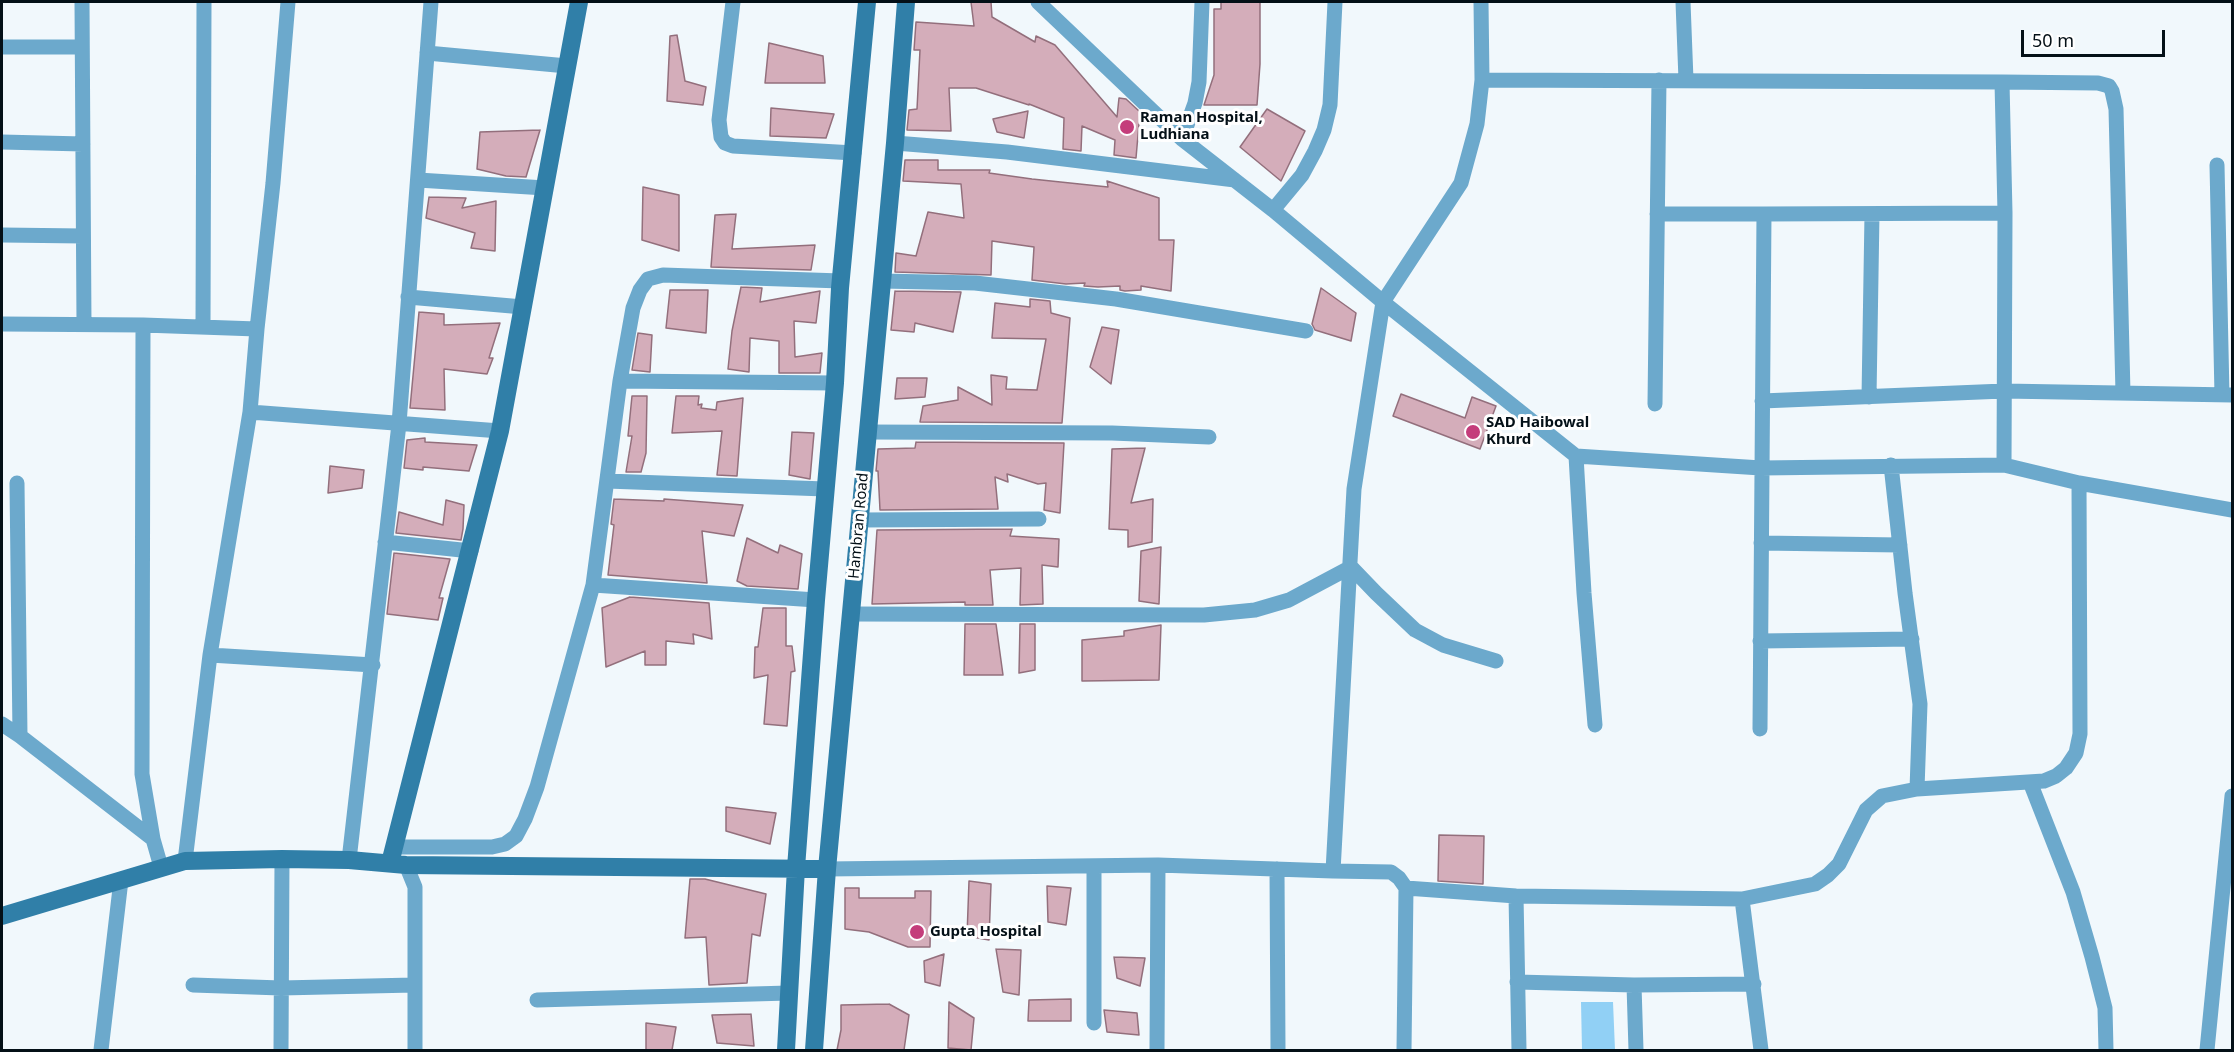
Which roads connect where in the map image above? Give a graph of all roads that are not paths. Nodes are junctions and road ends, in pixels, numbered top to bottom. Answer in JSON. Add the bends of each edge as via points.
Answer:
{"nodes":[{"id":1,"x":82,"y":2,"type":"edge"},
{"id":2,"x":204,"y":2,"type":"edge"},
{"id":3,"x":288,"y":2,"type":"edge"},
{"id":4,"x":431,"y":2,"type":"edge"},
{"id":5,"x":579,"y":2,"type":"edge"},
{"id":6,"x":733,"y":2,"type":"edge"},
{"id":7,"x":867,"y":2,"type":"edge"},
{"id":8,"x":906,"y":2,"type":"edge"},
{"id":9,"x":1038,"y":2,"type":"edge"},
{"id":10,"x":1202,"y":2,"type":"edge"},
{"id":11,"x":1335,"y":2,"type":"edge"},
{"id":12,"x":1481,"y":2,"type":"edge"},
{"id":13,"x":1683,"y":2,"type":"edge"},
{"id":14,"x":2,"y":47,"type":"edge"},
{"id":15,"x":82,"y":47,"type":"junction"},
{"id":16,"x":428,"y":53,"type":"junction"},
{"id":17,"x":567,"y":66,"type":"junction"},
{"id":18,"x":1482,"y":80,"type":"junction"},
{"id":19,"x":1659,"y":81,"type":"junction"},
{"id":20,"x":1686,"y":81,"type":"junction"},
{"id":21,"x":2002,"y":82,"type":"junction"},
{"id":22,"x":1182,"y":139,"type":"junction"},
{"id":23,"x":2,"y":142,"type":"edge"},
{"id":24,"x":895,"y":143,"type":"junction"},
{"id":25,"x":83,"y":144,"type":"junction"},
{"id":26,"x":854,"y":153,"type":"junction"},
{"id":27,"x":2217,"y":165,"type":"dead end"},
{"id":28,"x":418,"y":180,"type":"junction"},
{"id":29,"x":1235,"y":180,"type":"junction"},
{"id":30,"x":545,"y":188,"type":"junction"},
{"id":31,"x":1274,"y":210,"type":"junction"},
{"id":32,"x":2005,"y":213,"type":"junction"},
{"id":33,"x":1657,"y":214,"type":"junction"},
{"id":34,"x":1764,"y":214,"type":"junction"},
{"id":35,"x":1872,"y":214,"type":"junction"},
{"id":36,"x":2219,"y":228,"type":"junction"},
{"id":37,"x":2,"y":235,"type":"edge"},
{"id":38,"x":83,"y":236,"type":"junction"},
{"id":39,"x":2232,"y":237,"type":"edge"},
{"id":40,"x":841,"y":281,"type":"junction"},
{"id":41,"x":882,"y":281,"type":"junction"},
{"id":42,"x":408,"y":297,"type":"junction"},
{"id":43,"x":1383,"y":302,"type":"junction"},
{"id":44,"x":523,"y":307,"type":"junction"},
{"id":45,"x":2,"y":324,"type":"edge"},
{"id":46,"x":84,"y":324,"type":"junction"},
{"id":47,"x":143,"y":325,"type":"junction"},
{"id":48,"x":203,"y":327,"type":"junction"},
{"id":49,"x":257,"y":329,"type":"junction"},
{"id":50,"x":1306,"y":331,"type":"dead end"},
{"id":51,"x":620,"y":381,"type":"junction"},
{"id":52,"x":835,"y":383,"type":"junction"},
{"id":53,"x":2004,"y":391,"type":"junction"},
{"id":54,"x":2123,"y":393,"type":"junction"},
{"id":55,"x":2227,"y":395,"type":"edge"},
{"id":56,"x":1869,"y":396,"type":"junction"},
{"id":57,"x":1762,"y":401,"type":"junction"},
{"id":58,"x":1655,"y":404,"type":"dead end"},
{"id":59,"x":250,"y":412,"type":"junction"},
{"id":60,"x":399,"y":424,"type":"junction"},
{"id":61,"x":500,"y":431,"type":"junction"},
{"id":62,"x":867,"y":432,"type":"junction"},
{"id":63,"x":1209,"y":436,"type":"dead end"},
{"id":64,"x":1576,"y":456,"type":"junction"},
{"id":65,"x":1891,"y":465,"type":"junction"},
{"id":66,"x":2004,"y":465,"type":"junction"},
{"id":67,"x":1761,"y":468,"type":"junction"},
{"id":68,"x":607,"y":481,"type":"junction"},
{"id":69,"x":17,"y":483,"type":"dead end"},
{"id":70,"x":2079,"y":483,"type":"junction"},
{"id":71,"x":825,"y":489,"type":"junction"},
{"id":72,"x":2232,"y":510,"type":"edge"},
{"id":73,"x":1039,"y":519,"type":"dead end"},
{"id":74,"x":860,"y":520,"type":"junction"},
{"id":75,"x":385,"y":542,"type":"junction"},
{"id":76,"x":1761,"y":543,"type":"junction"},
{"id":77,"x":1900,"y":545,"type":"junction"},
{"id":78,"x":471,"y":551,"type":"junction"},
{"id":79,"x":1351,"y":567,"type":"junction"},
{"id":80,"x":593,"y":585,"type":"junction"},
{"id":81,"x":816,"y":600,"type":"junction"},
{"id":82,"x":850,"y":614,"type":"junction"},
{"id":83,"x":1912,"y":639,"type":"junction"},
{"id":84,"x":1760,"y":641,"type":"junction"},
{"id":85,"x":210,"y":655,"type":"junction"},
{"id":86,"x":1496,"y":662,"type":"dead end"},
{"id":87,"x":373,"y":665,"type":"junction"},
{"id":88,"x":2,"y":724,"type":"edge"},
{"id":89,"x":1595,"y":725,"type":"dead end"},
{"id":90,"x":1760,"y":729,"type":"dead end"},
{"id":91,"x":20,"y":736,"type":"junction"},
{"id":92,"x":2030,"y":782,"type":"junction"},
{"id":93,"x":1917,"y":789,"type":"junction"},
{"id":94,"x":2232,"y":796,"type":"edge"},
{"id":95,"x":153,"y":839,"type":"junction"},
{"id":96,"x":397,"y":858,"type":"junction"},
{"id":97,"x":282,"y":859,"type":"junction"},
{"id":98,"x":349,"y":860,"type":"junction"},
{"id":99,"x":185,"y":861,"type":"junction"},
{"id":100,"x":1158,"y":865,"type":"junction"},
{"id":101,"x":1094,"y":866,"type":"junction"},
{"id":102,"x":160,"y":867,"type":"junction"},
{"id":103,"x":796,"y":868,"type":"junction"},
{"id":104,"x":827,"y":869,"type":"junction"},
{"id":105,"x":1277,"y":869,"type":"junction"},
{"id":106,"x":1333,"y":871,"type":"junction"},
{"id":107,"x":121,"y":880,"type":"junction"},
{"id":108,"x":1406,"y":888,"type":"junction"},
{"id":109,"x":1516,"y":896,"type":"junction"},
{"id":110,"x":1742,"y":899,"type":"junction"},
{"id":111,"x":2,"y":916,"type":"edge"},
{"id":112,"x":1518,"y":982,"type":"junction"},
{"id":113,"x":1754,"y":984,"type":"junction"},
{"id":114,"x":414,"y":985,"type":"junction"},
{"id":115,"x":1634,"y":985,"type":"junction"},
{"id":116,"x":193,"y":986,"type":"dead end"},
{"id":117,"x":281,"y":988,"type":"junction"},
{"id":118,"x":789,"y":993,"type":"junction"},
{"id":119,"x":537,"y":1000,"type":"dead end"},
{"id":120,"x":1094,"y":1023,"type":"dead end"},
{"id":121,"x":101,"y":1050,"type":"edge"},
{"id":122,"x":281,"y":1050,"type":"edge"},
{"id":123,"x":415,"y":1050,"type":"edge"},
{"id":124,"x":786,"y":1050,"type":"edge"},
{"id":125,"x":814,"y":1050,"type":"edge"},
{"id":126,"x":1157,"y":1050,"type":"edge"},
{"id":127,"x":1278,"y":1050,"type":"edge"},
{"id":128,"x":1404,"y":1050,"type":"edge"},
{"id":129,"x":1519,"y":1050,"type":"edge"},
{"id":130,"x":1636,"y":1050,"type":"edge"},
{"id":131,"x":1761,"y":1050,"type":"edge"},
{"id":132,"x":2106,"y":1050,"type":"edge"},
{"id":133,"x":2207,"y":1050,"type":"edge"}],
"edges":[{"from":1,"to":15,"type":"street"},
{"from":2,"to":48,"type":"street"},
{"from":3,"to":49,"type":"street"},
{"from":4,"to":16,"type":"street"},
{"from":5,"to":17,"type":"main road"},
{"from":6,"to":26,"type":"street","via":[[719,120],[725,143]]},
{"from":7,"to":26,"type":"main road"},
{"from":8,"to":24,"type":"main road","name":"Hambran Road"},
{"from":9,"to":22,"type":"street"},
{"from":10,"to":22,"type":"street","via":[[1199,82]]},
{"from":11,"to":31,"type":"street","via":[[1330,105],[1324,130],[1302,175]]},
{"from":12,"to":18,"type":"street"},
{"from":13,"to":20,"type":"street"},
{"from":14,"to":15,"type":"street"},
{"from":15,"to":25,"type":"street"},
{"from":16,"to":17,"type":"street"},
{"from":16,"to":28,"type":"street"},
{"from":17,"to":30,"type":"main road"},
{"from":18,"to":19,"type":"street"},
{"from":18,"to":43,"type":"street","via":[[1477,124],[1461,183]]},
{"from":19,"to":20,"type":"street"},
{"from":19,"to":33,"type":"street"},
{"from":20,"to":21,"type":"street"},
{"from":21,"to":32,"type":"street"},
{"from":21,"to":54,"type":"street","via":[[2098,83],[2112,91],[2116,109]]},
{"from":22,"to":29,"type":"street"},
{"from":23,"to":25,"type":"street"},
{"from":24,"to":29,"type":"street","via":[[1008,152]]},
{"from":24,"to":41,"type":"main road","name":"Hambran Road"},
{"from":25,"to":38,"type":"street"},
{"from":26,"to":40,"type":"main road"},
{"from":27,"to":36,"type":"street"},
{"from":28,"to":30,"type":"street"},
{"from":28,"to":42,"type":"street"},
{"from":29,"to":31,"type":"street"},
{"from":30,"to":44,"type":"main road"},
{"from":31,"to":43,"type":"street"},
{"from":32,"to":35,"type":"street"},
{"from":32,"to":53,"type":"street"},
{"from":33,"to":34,"type":"street"},
{"from":33,"to":58,"type":"street"},
{"from":34,"to":35,"type":"street"},
{"from":34,"to":57,"type":"street"},
{"from":35,"to":56,"type":"street"},
{"from":36,"to":39,"type":"street"},
{"from":36,"to":55,"type":"street"},
{"from":37,"to":38,"type":"street"},
{"from":38,"to":46,"type":"street"},
{"from":40,"to":51,"type":"street","via":[[663,275],[648,279],[633,308]]},
{"from":40,"to":52,"type":"main road"},
{"from":41,"to":50,"type":"street","via":[[975,283],[1116,299]]},
{"from":41,"to":62,"type":"main road","name":"Hambran Road"},
{"from":42,"to":44,"type":"street"},
{"from":42,"to":60,"type":"street"},
{"from":43,"to":64,"type":"street"},
{"from":43,"to":79,"type":"street","via":[[1354,489]]},
{"from":44,"to":61,"type":"main road"},
{"from":45,"to":46,"type":"street"},
{"from":46,"to":47,"type":"street"},
{"from":47,"to":48,"type":"street"},
{"from":47,"to":95,"type":"street","via":[[142,774]]},
{"from":48,"to":49,"type":"street"},
{"from":49,"to":59,"type":"street"},
{"from":51,"to":52,"type":"street"},
{"from":51,"to":68,"type":"street"},
{"from":52,"to":71,"type":"main road"},
{"from":53,"to":54,"type":"street"},
{"from":53,"to":56,"type":"street"},
{"from":53,"to":66,"type":"street"},
{"from":54,"to":55,"type":"street"},
{"from":56,"to":57,"type":"street"},
{"from":57,"to":67,"type":"street"},
{"from":59,"to":60,"type":"street"},
{"from":59,"to":85,"type":"street"},
{"from":60,"to":61,"type":"street"},
{"from":60,"to":75,"type":"street"},
{"from":61,"to":78,"type":"main road"},
{"from":62,"to":63,"type":"street"},
{"from":62,"to":74,"type":"main road","name":"Hambran Road"},
{"from":64,"to":67,"type":"street"},
{"from":64,"to":89,"type":"street"},
{"from":65,"to":66,"type":"street"},
{"from":65,"to":67,"type":"street"},
{"from":65,"to":77,"type":"street"},
{"from":66,"to":70,"type":"street"},
{"from":67,"to":76,"type":"street"},
{"from":68,"to":71,"type":"street"},
{"from":68,"to":80,"type":"street"},
{"from":69,"to":91,"type":"street"},
{"from":70,"to":72,"type":"street"},
{"from":70,"to":92,"type":"street","via":[[2080,734],[2076,753],[2066,768],[2044,781]]},
{"from":71,"to":81,"type":"main road"},
{"from":73,"to":74,"type":"street"},
{"from":74,"to":82,"type":"main road","name":"Hambran Road"},
{"from":75,"to":78,"type":"street"},
{"from":75,"to":87,"type":"street"},
{"from":76,"to":77,"type":"street"},
{"from":76,"to":84,"type":"street"},
{"from":77,"to":83,"type":"street"},
{"from":78,"to":96,"type":"main road"},
{"from":79,"to":82,"type":"street","via":[[1289,600],[1255,610],[1204,615]]},
{"from":79,"to":86,"type":"street","via":[[1415,630],[1443,645]]},
{"from":79,"to":106,"type":"street"},
{"from":80,"to":81,"type":"street"},
{"from":80,"to":96,"type":"street","via":[[537,787],[516,836],[492,848],[420,847]]},
{"from":81,"to":103,"type":"main road"},
{"from":82,"to":104,"type":"main road","name":"Hambran Road"},
{"from":83,"to":84,"type":"street"},
{"from":83,"to":93,"type":"street","via":[[1920,704]]},
{"from":84,"to":90,"type":"street"},
{"from":85,"to":87,"type":"street"},
{"from":85,"to":99,"type":"street"},
{"from":87,"to":98,"type":"street"},
{"from":88,"to":91,"type":"street"},
{"from":91,"to":95,"type":"street"},
{"from":92,"to":93,"type":"street"},
{"from":92,"to":132,"type":"street","via":[[2073,892],[2092,957],[2105,1008]]},
{"from":93,"to":110,"type":"street","via":[[1882,796],[1873,803],[1839,864],[1815,884]]},
{"from":94,"to":133,"type":"street"},
{"from":95,"to":102,"type":"street"},
{"from":96,"to":98,"type":"main road"},
{"from":96,"to":103,"type":"main road","via":[[441,864]]},
{"from":96,"to":114,"type":"street","via":[[415,887]]},
{"from":97,"to":98,"type":"main road"},
{"from":97,"to":99,"type":"main road"},
{"from":97,"to":117,"type":"street"},
{"from":99,"to":102,"type":"main road"},
{"from":100,"to":101,"type":"street"},
{"from":100,"to":105,"type":"street"},
{"from":100,"to":126,"type":"street"},
{"from":101,"to":104,"type":"street"},
{"from":101,"to":120,"type":"street"},
{"from":102,"to":107,"type":"main road"},
{"from":103,"to":104,"type":"main road"},
{"from":103,"to":118,"type":"main road"},
{"from":104,"to":125,"type":"main road","name":"Hambran Road"},
{"from":105,"to":106,"type":"street"},
{"from":105,"to":127,"type":"street"},
{"from":106,"to":108,"type":"street","via":[[1391,872]]},
{"from":107,"to":111,"type":"main road"},
{"from":107,"to":121,"type":"street"},
{"from":108,"to":109,"type":"street"},
{"from":108,"to":128,"type":"street"},
{"from":109,"to":110,"type":"street"},
{"from":109,"to":112,"type":"street"},
{"from":110,"to":113,"type":"street"},
{"from":112,"to":115,"type":"street"},
{"from":112,"to":129,"type":"street"},
{"from":113,"to":115,"type":"street"},
{"from":113,"to":131,"type":"street"},
{"from":114,"to":117,"type":"street"},
{"from":114,"to":123,"type":"street"},
{"from":115,"to":130,"type":"street"},
{"from":116,"to":117,"type":"street"},
{"from":117,"to":122,"type":"street"},
{"from":118,"to":119,"type":"street"},
{"from":118,"to":124,"type":"main road"}]}
